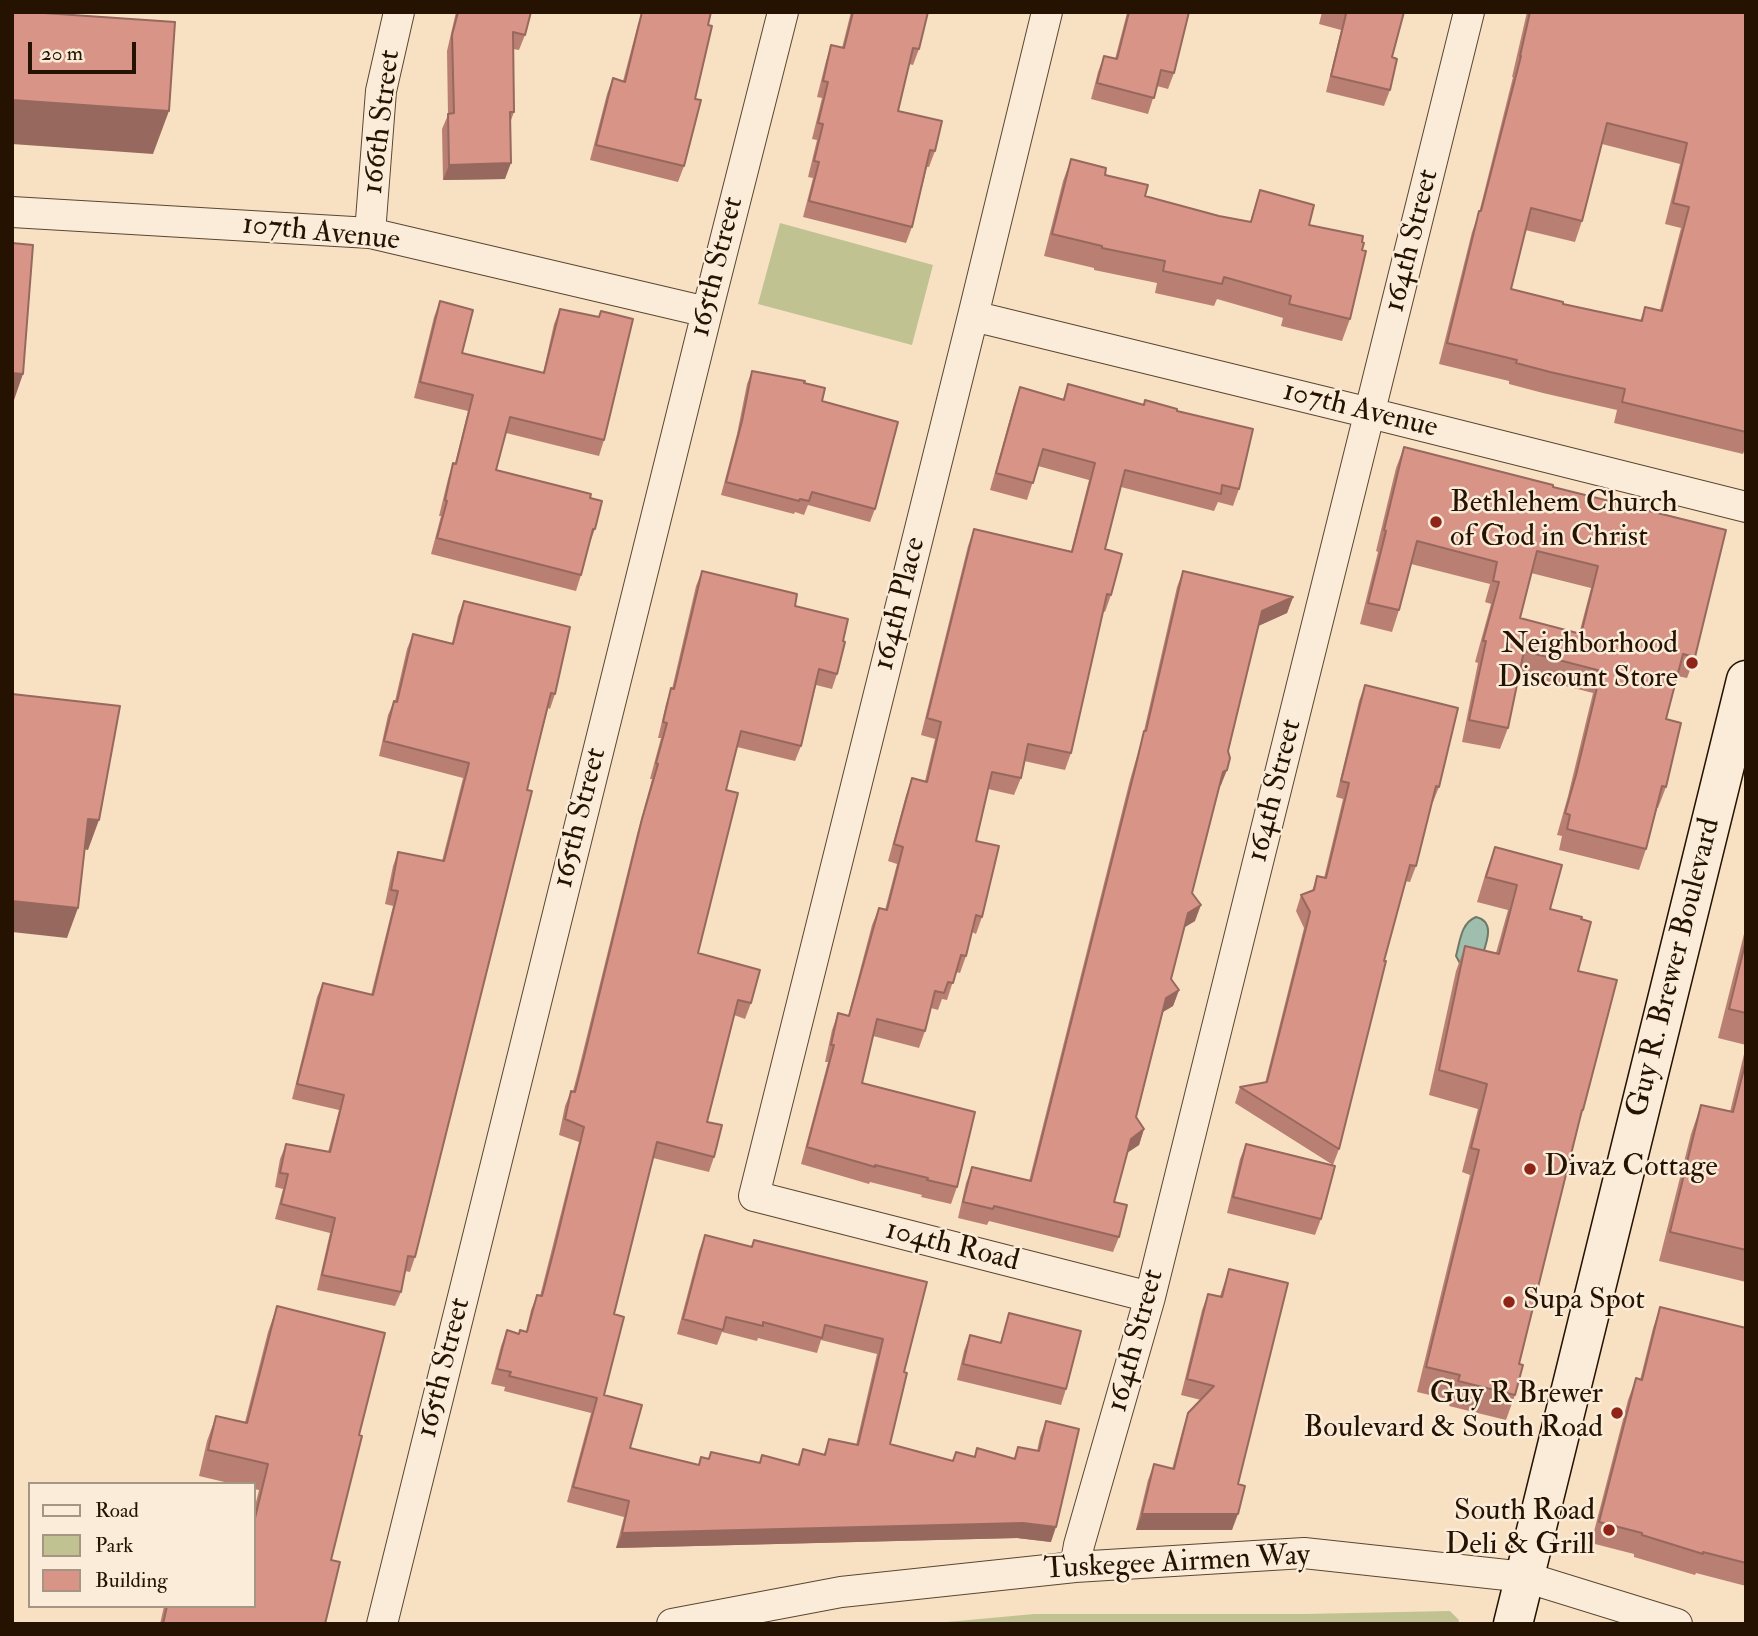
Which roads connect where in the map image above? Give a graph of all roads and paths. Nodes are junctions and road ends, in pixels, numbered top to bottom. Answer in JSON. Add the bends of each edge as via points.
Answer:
{"nodes":[{"id":1,"x":399,"y":12,"type":"edge"},
{"id":2,"x":783,"y":12,"type":"edge"},
{"id":3,"x":1047,"y":12,"type":"edge"},
{"id":4,"x":1469,"y":12,"type":"edge"},
{"id":5,"x":12,"y":212,"type":"edge"},
{"id":6,"x":370,"y":233,"type":"junction"},
{"id":7,"x":707,"y":312,"type":"junction"},
{"id":8,"x":973,"y":316,"type":"junction"},
{"id":9,"x":1370,"y":413,"type":"junction"},
{"id":10,"x":1746,"y":507,"type":"edge"},
{"id":11,"x":1746,"y":680,"type":"edge"},
{"id":12,"x":754,"y":1196,"type":"joint"},
{"id":13,"x":1150,"y":1297,"type":"junction"},
{"id":14,"x":1075,"y":1567,"type":"junction"},
{"id":15,"x":1525,"y":1577,"type":"junction"},
{"id":16,"x":382,"y":1624,"type":"edge"},
{"id":17,"x":672,"y":1624,"type":"edge"},
{"id":18,"x":1513,"y":1624,"type":"edge"},
{"id":19,"x":1677,"y":1624,"type":"edge"}],
"edges":[{"from":1,"to":6,"type":"street","name":"166th Street","via":[[382,91]]},
{"from":2,"to":7,"type":"street","name":"165th Street"},
{"from":3,"to":8,"type":"street","name":"164th Place"},
{"from":4,"to":9,"type":"street","name":"164th Street"},
{"from":5,"to":6,"type":"street","name":"107th Avenue"},
{"from":6,"to":7,"type":"street","name":"107th Avenue"},
{"from":7,"to":16,"type":"street","name":"165th Street"},
{"from":8,"to":9,"type":"street","name":"107th Avenue"},
{"from":8,"to":12,"type":"street","name":"164th Place"},
{"from":9,"to":10,"type":"street","name":"107th Avenue"},
{"from":9,"to":13,"type":"street","name":"164th Street"},
{"from":11,"to":15,"type":"main road","name":"Guy R. Brewer Boulevard"},
{"from":12,"to":13,"type":"street","name":"104th Road"},
{"from":13,"to":14,"type":"street","name":"164th Street"},
{"from":14,"to":15,"type":"street","name":"Tuskegee Airmen Way","via":[[1304,1553]]},
{"from":14,"to":17,"type":"street","name":"Tuskegee Airmen Way","via":[[841,1592]]},
{"from":15,"to":18,"type":"main road","name":"Guy R. Brewer Boulevard"},
{"from":15,"to":19,"type":"street","name":"Tuskegee Airmen Way"}]}
